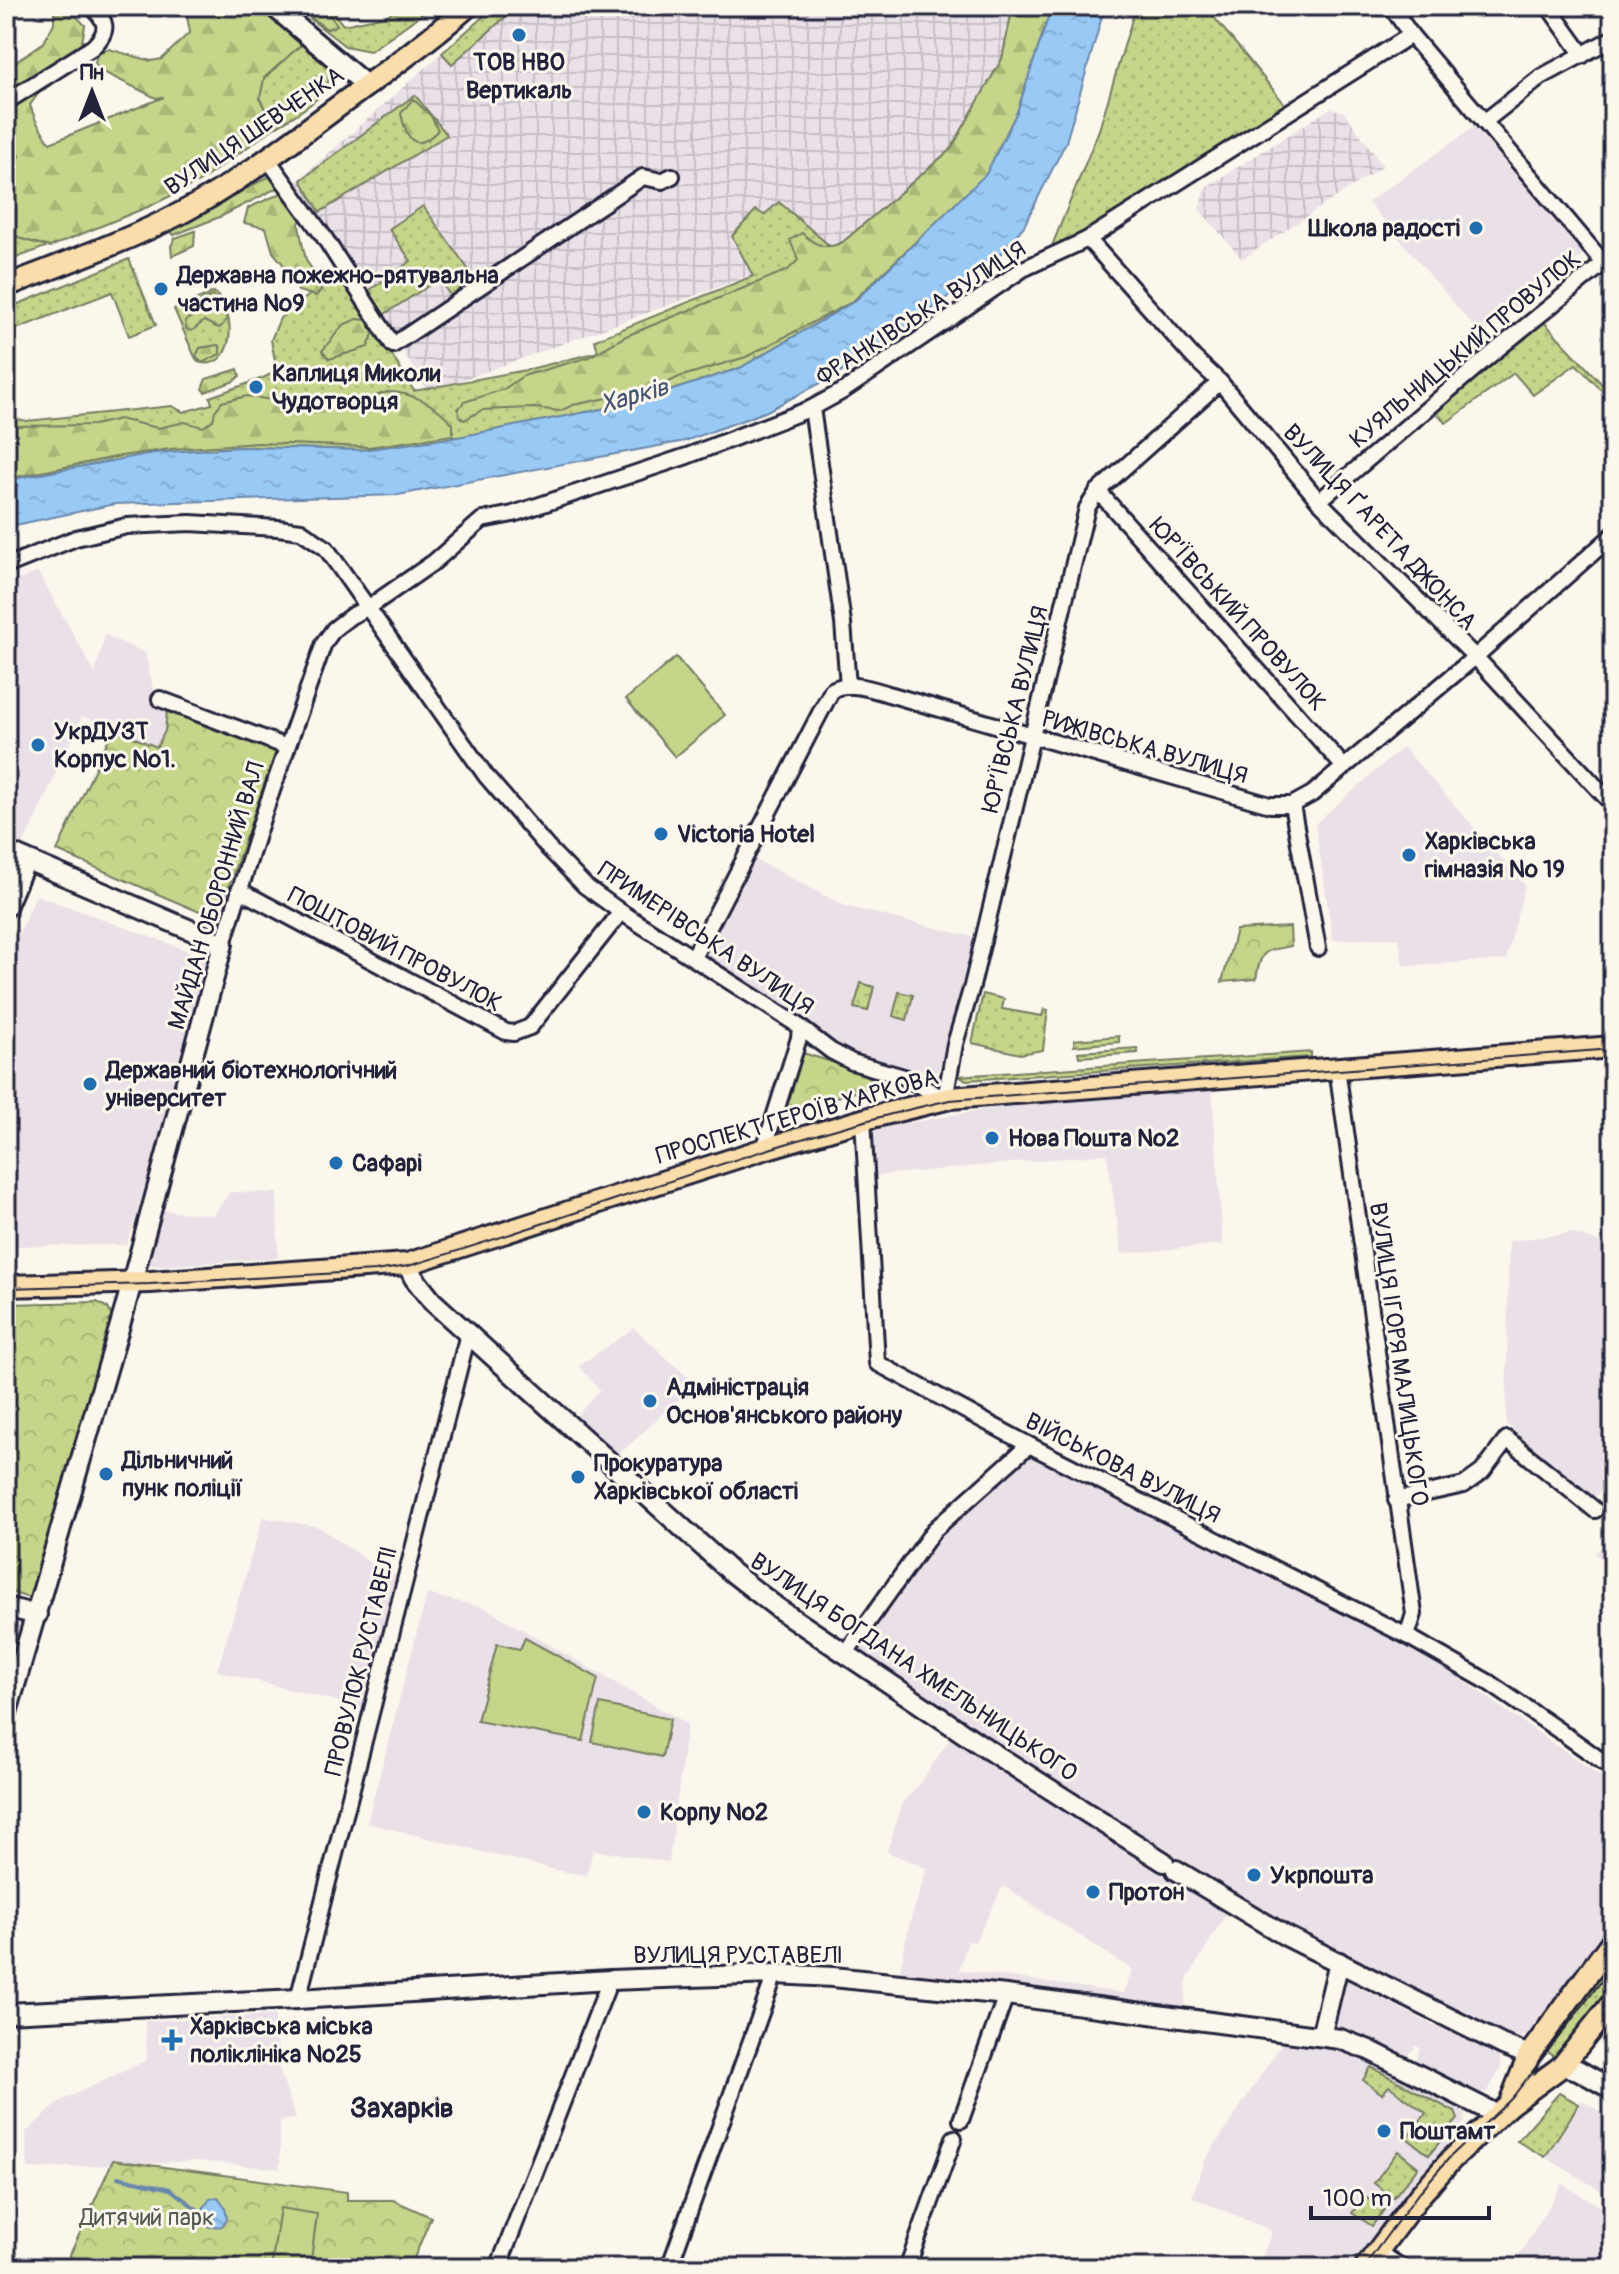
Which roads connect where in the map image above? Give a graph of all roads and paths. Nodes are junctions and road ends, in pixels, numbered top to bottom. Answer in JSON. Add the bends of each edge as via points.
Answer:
{"nodes":[{"id":1,"x":91,"y":6,"type":"edge"},
{"id":2,"x":273,"y":6,"type":"edge"},
{"id":3,"x":468,"y":6,"type":"edge"},
{"id":4,"x":1391,"y":6,"type":"edge"},
{"id":5,"x":1548,"y":6,"type":"edge"},
{"id":6,"x":1411,"y":35,"type":"junction"},
{"id":7,"x":1613,"y":38,"type":"edge"},
{"id":8,"x":1583,"y":55,"type":"junction"},
{"id":9,"x":367,"y":86,"type":"junction"},
{"id":10,"x":6,"y":102,"type":"edge"},
{"id":11,"x":1484,"y":122,"type":"junction"},
{"id":12,"x":267,"y":158,"type":"junction"},
{"id":13,"x":672,"y":176,"type":"dead end"},
{"id":14,"x":1088,"y":239,"type":"junction"},
{"id":15,"x":1608,"y":269,"type":"edge"},
{"id":16,"x":6,"y":286,"type":"edge"},
{"id":17,"x":1220,"y":382,"type":"junction"},
{"id":18,"x":812,"y":408,"type":"junction"},
{"id":19,"x":1098,"y":491,"type":"junction"},
{"id":20,"x":1319,"y":501,"type":"junction"},
{"id":21,"x":1613,"y":535,"type":"edge"},
{"id":22,"x":6,"y":566,"type":"edge"},
{"id":23,"x":369,"y":607,"type":"junction"},
{"id":24,"x":1475,"y":657,"type":"junction"},
{"id":25,"x":848,"y":686,"type":"junction"},
{"id":26,"x":160,"y":699,"type":"dead end"},
{"id":27,"x":1031,"y":737,"type":"junction"},
{"id":28,"x":287,"y":747,"type":"junction"},
{"id":29,"x":1344,"y":767,"type":"junction"},
{"id":30,"x":1292,"y":805,"type":"junction"},
{"id":31,"x":1613,"y":805,"type":"edge"},
{"id":32,"x":6,"y":851,"type":"edge"},
{"id":33,"x":26,"y":860,"type":"junction"},
{"id":34,"x":239,"y":890,"type":"junction"},
{"id":35,"x":6,"y":907,"type":"edge"},
{"id":36,"x":621,"y":912,"type":"junction"},
{"id":37,"x":223,"y":944,"type":"junction"},
{"id":38,"x":1318,"y":948,"type":"dead end"},
{"id":39,"x":694,"y":956,"type":"junction"},
{"id":40,"x":800,"y":1027,"type":"junction"},
{"id":41,"x":1613,"y":1047,"type":"edge"},
{"id":42,"x":1338,"y":1072,"type":"junction"},
{"id":43,"x":945,"y":1099,"type":"junction"},
{"id":44,"x":863,"y":1119,"type":"junction"},
{"id":45,"x":764,"y":1149,"type":"junction"},
{"id":46,"x":407,"y":1264,"type":"junction"},
{"id":47,"x":132,"y":1283,"type":"junction"},
{"id":48,"x":6,"y":1286,"type":"edge"},
{"id":49,"x":468,"y":1334,"type":"junction"},
{"id":50,"x":1029,"y":1445,"type":"junction"},
{"id":51,"x":1396,"y":1500,"type":"junction"},
{"id":52,"x":1595,"y":1510,"type":"dead end"},
{"id":53,"x":6,"y":1607,"type":"edge"},
{"id":54,"x":37,"y":1615,"type":"junction"},
{"id":55,"x":1407,"y":1636,"type":"junction"},
{"id":56,"x":845,"y":1654,"type":"junction"},
{"id":57,"x":6,"y":1716,"type":"edge"},
{"id":58,"x":1613,"y":1769,"type":"edge"},
{"id":59,"x":1613,"y":1940,"type":"edge"},
{"id":60,"x":1339,"y":1962,"type":"junction"},
{"id":61,"x":775,"y":1974,"type":"junction"},
{"id":62,"x":610,"y":1980,"type":"junction"},
{"id":63,"x":1006,"y":1995,"type":"junction"},
{"id":64,"x":298,"y":1999,"type":"junction"},
{"id":65,"x":1613,"y":2002,"type":"edge"},
{"id":66,"x":6,"y":2013,"type":"edge"},
{"id":67,"x":1321,"y":2036,"type":"junction"},
{"id":68,"x":1529,"y":2055,"type":"junction"},
{"id":69,"x":1562,"y":2066,"type":"junction"},
{"id":70,"x":1613,"y":2090,"type":"edge"},
{"id":71,"x":1503,"y":2110,"type":"junction"},
{"id":72,"x":961,"y":2120,"type":"dead end"},
{"id":73,"x":954,"y":2138,"type":"dead end"},
{"id":74,"x":1372,"y":2260,"type":"edge"},
{"id":75,"x":498,"y":2268,"type":"edge"},
{"id":76,"x":669,"y":2268,"type":"edge"},
{"id":77,"x":907,"y":2268,"type":"edge"},
{"id":78,"x":1403,"y":2268,"type":"edge"}],
"edges":[{"from":1,"to":10,"type":"street","via":[[106,30],[93,47]]},
{"from":2,"to":9,"type":"street"},
{"from":3,"to":9,"type":"main road","name":"ВУЛИЦЯ ШЕВЧЕНКА"},
{"from":4,"to":6,"type":"street"},
{"from":5,"to":8,"type":"street"},
{"from":6,"to":11,"type":"street"},
{"from":6,"to":14,"type":"street","name":"ФРАНКІВСЬКА ВУЛИЦЯ"},
{"from":7,"to":8,"type":"street"},
{"from":8,"to":11,"type":"street","via":[[1541,77]]},
{"from":9,"to":12,"type":"main road","name":"ВУЛИЦЯ ШЕВЧЕНКА"},
{"from":11,"to":15,"type":"street"},
{"from":12,"to":13,"type":"street","via":[[393,345],[643,177],[662,181]]},
{"from":12,"to":16,"type":"main road","name":"ВУЛИЦЯ ШЕВЧЕНКА","via":[[182,213]]},
{"from":14,"to":17,"type":"street","name":"ВУЛИЦЯ ҐАРЕТА ДЖОНСА"},
{"from":14,"to":18,"type":"street","name":"ФРАНКІВСЬКА ВУЛИЦЯ","via":[[1023,269]]},
{"from":15,"to":20,"type":"street","name":"КУЯЛЬНИЦЬКИЙ ПРОВУЛОК","via":[[1494,352]]},
{"from":17,"to":19,"type":"street","name":"ЮР’ЇВСЬКА ВУЛИЦЯ"},
{"from":17,"to":20,"type":"street","name":"ВУЛИЦЯ ҐАРЕТА ДЖОНСА"},
{"from":18,"to":23,"type":"street","name":"ФРАНКІВСЬКА ВУЛИЦЯ","via":[[687,456],[482,520]]},
{"from":18,"to":25,"type":"street"},
{"from":19,"to":27,"type":"street","name":"ЮР’ЇВСЬКА ВУЛИЦЯ","via":[[1087,508]]},
{"from":19,"to":29,"type":"street","name":"ЮР’ЇВСЬКИЙ ПРОВУЛОК"},
{"from":20,"to":24,"type":"street","name":"ВУЛИЦЯ ҐАРЕТА ДЖОНСА"},
{"from":21,"to":24,"type":"street"},
{"from":22,"to":23,"type":"street","name":"ПРИМЕРІВСЬКА ВУЛИЦЯ","via":[[76,538],[127,526],[278,528],[301,531],[326,548]]},
{"from":23,"to":28,"type":"street","name":"ФРАНКІВСЬКА ВУЛИЦЯ","via":[[334,629],[324,643]]},
{"from":23,"to":36,"type":"street","name":"ПРИМЕРІВСЬКА ВУЛИЦЯ","via":[[486,776],[585,886]]},
{"from":24,"to":29,"type":"street"},
{"from":24,"to":31,"type":"street","name":"ВУЛИЦЯ ҐАРЕТА ДЖОНСА"},
{"from":25,"to":27,"type":"street","name":"РИЖІВСЬКА ВУЛИЦЯ"},
{"from":25,"to":39,"type":"street","via":[[832,690]]},
{"from":26,"to":28,"type":"street","name":"МАЙДАН ОБОРОННИЙ ВАЛ"},
{"from":27,"to":30,"type":"street","name":"РИЖІВСЬКА ВУЛИЦЯ","via":[[1270,805]]},
{"from":27,"to":43,"type":"street","name":"ЮР’ЇВСЬКА ВУЛИЦЯ"},
{"from":28,"to":34,"type":"street","name":"МАЙДАН ОБОРОННИЙ ВАЛ"},
{"from":29,"to":30,"type":"street"},
{"from":30,"to":38,"type":"street"},
{"from":32,"to":33,"type":"street"},
{"from":33,"to":35,"type":"street"},
{"from":33,"to":37,"type":"street"},
{"from":34,"to":36,"type":"street","name":"ПОШТОВИЙ ПРОВУЛОК","via":[[514,1033],[530,1027]]},
{"from":34,"to":37,"type":"street","name":"МАЙДАН ОБОРОННИЙ ВАЛ"},
{"from":36,"to":39,"type":"street","name":"ПРИМЕРІВСЬКА ВУЛИЦЯ"},
{"from":37,"to":47,"type":"street","name":"МАЙДАН ОБОРОННИЙ ВАЛ"},
{"from":39,"to":40,"type":"street","name":"ПРИМЕРІВСЬКА ВУЛИЦЯ"},
{"from":40,"to":43,"type":"street","name":"ПРИМЕРІВСЬКА ВУЛИЦЯ","via":[[852,1062],[904,1077]]},
{"from":40,"to":45,"type":"street"},
{"from":41,"to":42,"type":"main road","name":"ПРОСПЕКТ ГЕРОЇВ ХАРКОВА"},
{"from":42,"to":43,"type":"main road","name":"ПРОСПЕКТ ГЕРОЇВ ХАРКОВА"},
{"from":42,"to":51,"type":"street","name":"ВУЛИЦЯ ІГОРЯ МАЛИЦЬКОГО"},
{"from":43,"to":44,"type":"main road","name":"ПРОСПЕКТ ГЕРОЇВ ХАРКОВА"},
{"from":44,"to":45,"type":"main road","name":"ПРОСПЕКТ ГЕРОЇВ ХАРКОВА"},
{"from":44,"to":50,"type":"street","name":"ВІЙСЬКОВА ВУЛИЦЯ","via":[[877,1363]]},
{"from":45,"to":46,"type":"main road","name":"ПРОСПЕКТ ГЕРОЇВ ХАРКОВА"},
{"from":46,"to":47,"type":"main road","name":"ПРОСПЕКТ ГЕРОЇВ ХАРКОВА"},
{"from":46,"to":49,"type":"street","name":"ВУЛИЦЯ БОГДАНА ХМЕЛЬНИЦЬКОГО","via":[[432,1301]]},
{"from":47,"to":48,"type":"main road","name":"ПРОСПЕКТ ГЕРОЇВ ХАРКОВА"},
{"from":47,"to":54,"type":"street","name":"МАЙДАН ОБОРОННИЙ ВАЛ"},
{"from":49,"to":56,"type":"street","name":"ВУЛИЦЯ БОГДАНА ХМЕЛЬНИЦЬКОГО","via":[[730,1571]]},
{"from":49,"to":64,"type":"street","name":"ПРОВУЛОК РУСТАВЕЛІ"},
{"from":50,"to":55,"type":"street","name":"ВІЙСЬКОВА ВУЛИЦЯ"},
{"from":50,"to":56,"type":"street","via":[[934,1530]]},
{"from":51,"to":52,"type":"street","via":[[1474,1480],[1507,1439]]},
{"from":51,"to":55,"type":"street","name":"ВУЛИЦЯ ІГОРЯ МАЛИЦЬКОГО","via":[[1414,1614]]},
{"from":53,"to":54,"type":"street"},
{"from":54,"to":57,"type":"street","name":"МАЙДАН ОБОРОННИЙ ВАЛ"},
{"from":55,"to":58,"type":"street","name":"ВІЙСЬКОВА ВУЛИЦЯ","via":[[1488,1682]]},
{"from":56,"to":60,"type":"street","name":"ВУЛИЦЯ БОГДАНА ХМЕЛЬНИЦЬКОГО","via":[[1170,1866]]},
{"from":59,"to":68,"type":"main road"},
{"from":60,"to":67,"type":"street"},
{"from":60,"to":68,"type":"street","name":"ВУЛИЦЯ БОГДАНА ХМЕЛЬНИЦЬКОГО"},
{"from":61,"to":62,"type":"street","name":"ВУЛИЦЯ РУСТАВЕЛІ"},
{"from":61,"to":63,"type":"street","name":"ВУЛИЦЯ РУСТАВЕЛІ"},
{"from":61,"to":76,"type":"street"},
{"from":62,"to":64,"type":"street","name":"ВУЛИЦЯ РУСТАВЕЛІ"},
{"from":62,"to":75,"type":"street"},
{"from":63,"to":67,"type":"street","name":"ВУЛИЦЯ РУСТАВЕЛІ"},
{"from":63,"to":72,"type":"street"},
{"from":64,"to":66,"type":"street","name":"ВУЛИЦЯ РУСТАВЕЛІ"},
{"from":65,"to":69,"type":"main road"},
{"from":67,"to":71,"type":"street","name":"ВУЛИЦЯ РУСТАВЕЛІ","via":[[1355,2043]]},
{"from":68,"to":69,"type":"main road"},
{"from":68,"to":71,"type":"main road"},
{"from":69,"to":70,"type":"street"},
{"from":69,"to":71,"type":"main road"},
{"from":71,"to":74,"type":"main road","via":[[1436,2177]]},
{"from":73,"to":77,"type":"street"},
{"from":74,"to":78,"type":"street"}]}
